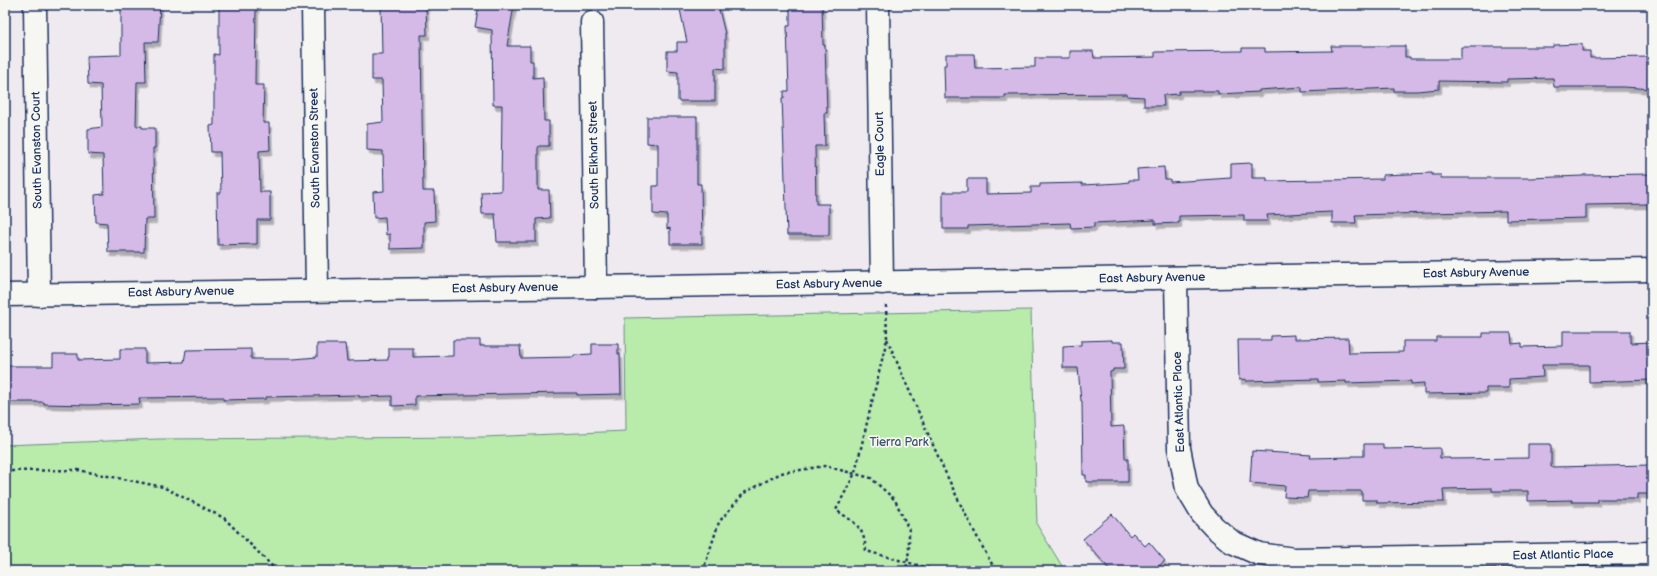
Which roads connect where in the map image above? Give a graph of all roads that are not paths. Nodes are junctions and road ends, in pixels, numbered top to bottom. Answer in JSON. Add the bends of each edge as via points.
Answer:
{"nodes":[{"id":1,"x":35,"y":5,"type":"edge"},
{"id":2,"x":313,"y":5,"type":"edge"},
{"id":3,"x":878,"y":5,"type":"edge"},
{"id":4,"x":592,"y":22,"type":"dead end"},
{"id":5,"x":1652,"y":270,"type":"edge"},
{"id":6,"x":1176,"y":278,"type":"junction"},
{"id":7,"x":882,"y":283,"type":"junction"},
{"id":8,"x":596,"y":287,"type":"junction"},
{"id":9,"x":317,"y":290,"type":"junction"},
{"id":10,"x":39,"y":294,"type":"junction"},
{"id":11,"x":5,"y":295,"type":"edge"},
{"id":12,"x":1652,"y":553,"type":"edge"}],
"edges":[{"from":1,"to":10,"type":"street","name":"South Evanston Court"},
{"from":2,"to":9,"type":"street","name":"South Evanston Street"},
{"from":3,"to":7,"type":"street","name":"Eagle Court"},
{"from":4,"to":8,"type":"street","name":"South Elkhart Street"},
{"from":5,"to":6,"type":"street","name":"East Asbury Avenue"},
{"from":6,"to":7,"type":"street","name":"East Asbury Avenue"},
{"from":6,"to":12,"type":"street","name":"East Atlantic Place","via":[[1179,448],[1187,488],[1202,514],[1214,528],[1232,542],[1259,554],[1294,559]]},
{"from":7,"to":8,"type":"street","name":"East Asbury Avenue"},
{"from":8,"to":9,"type":"street","name":"East Asbury Avenue"},
{"from":9,"to":10,"type":"street","name":"East Asbury Avenue"},
{"from":10,"to":11,"type":"street","name":"East Asbury Avenue"}]}
